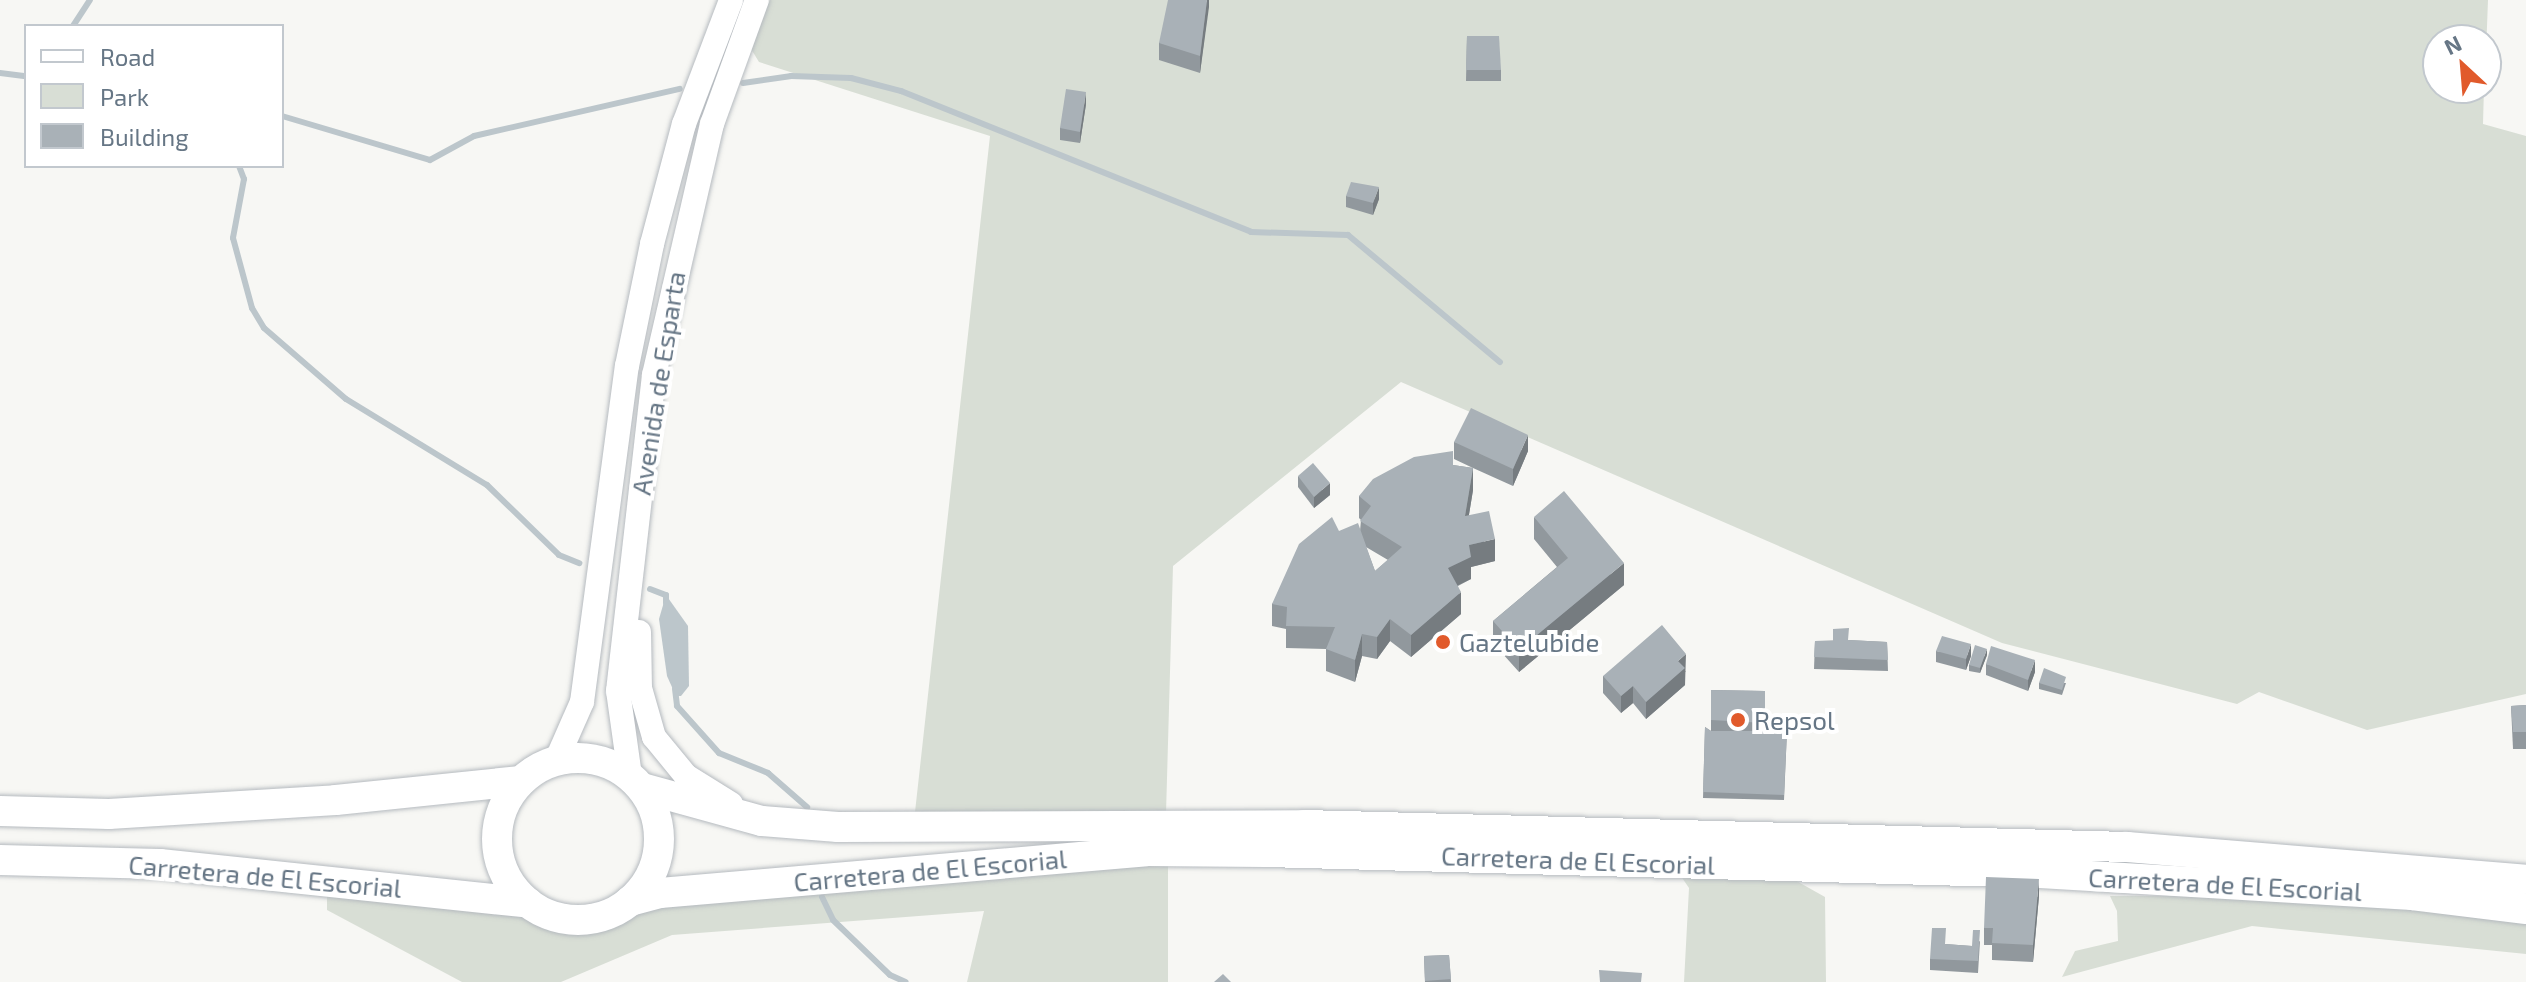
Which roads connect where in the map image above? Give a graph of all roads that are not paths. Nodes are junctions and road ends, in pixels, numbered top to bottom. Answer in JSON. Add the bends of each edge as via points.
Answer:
{"nodes":[{"id":1,"x":731,"y":0,"type":"edge"},
{"id":2,"x":757,"y":0,"type":"edge"},
{"id":3,"x":641,"y":490,"type":"junction"},
{"id":4,"x":556,"y":761,"type":"junction"},
{"id":5,"x":521,"y":781,"type":"junction"},
{"id":6,"x":636,"y":782,"type":"junction"},
{"id":7,"x":0,"y":811,"type":"edge"},
{"id":8,"x":762,"y":821,"type":"junction"},
{"id":9,"x":0,"y":860,"type":"edge"},
{"id":10,"x":2526,"y":880,"type":"edge"},
{"id":11,"x":630,"y":901,"type":"junction"},
{"id":12,"x":528,"y":903,"type":"junction"},
{"id":13,"x":2526,"y":909,"type":"edge"}],
"edges":[{"from":1,"to":4,"type":"main road","name":"Avenida de Esparta","via":[[684,124],[652,244],[627,366],[582,702]]},
{"from":2,"to":3,"type":"main road","name":"Avenida de Esparta","via":[[712,124],[685,224],[656,361]]},
{"from":3,"to":6,"type":"main road","name":"Avenida de Esparta","via":[[618,691]]},
{"from":3,"to":8,"type":"main road","via":[[638,664],[645,716],[667,756],[686,776]]},
{"from":4,"to":5,"type":"highway"},
{"from":4,"to":6,"type":"highway","via":[[594,760]]},
{"from":5,"to":7,"type":"highway","name":"Carretera de El Escorial","via":[[109,814]]},
{"from":5,"to":12,"type":"highway","via":[[508,798],[497,839],[508,880]]},
{"from":6,"to":8,"type":"highway","name":"Carretera de El Escorial"},
{"from":6,"to":11,"type":"highway","via":[[660,834],[657,859]]},
{"from":8,"to":10,"type":"highway","name":"Carretera de El Escorial","via":[[1019,829],[1304,825],[2127,847]]},
{"from":9,"to":12,"type":"highway","name":"Carretera de El Escorial","via":[[160,864]]},
{"from":11,"to":12,"type":"highway","via":[[583,920],[559,918]]},
{"from":11,"to":13,"type":"highway","name":"Carretera de El Escorial","via":[[660,893],[1146,851],[2040,873],[2412,895]]}]}
